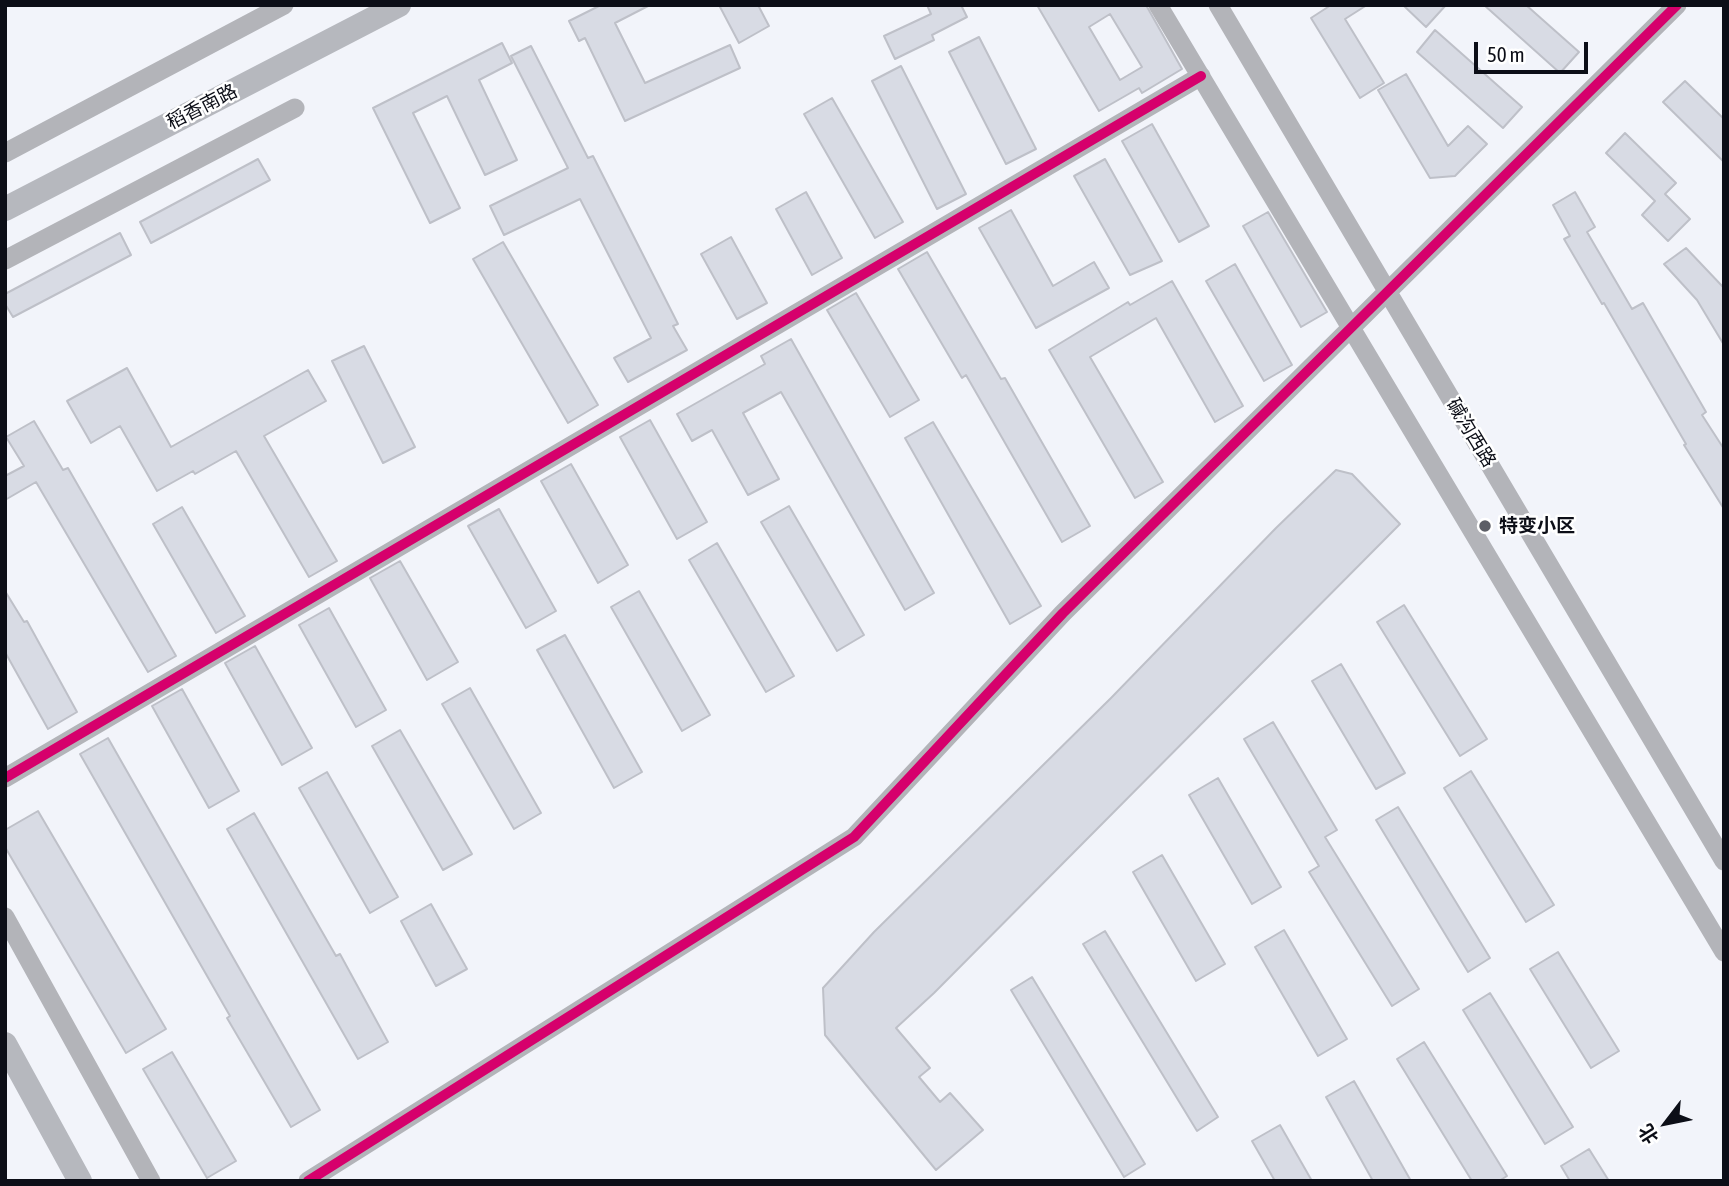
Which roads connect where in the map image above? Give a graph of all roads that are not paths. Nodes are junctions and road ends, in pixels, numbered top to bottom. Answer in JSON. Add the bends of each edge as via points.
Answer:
{"nodes":[{"id":1,"x":284,"y":5,"type":"edge"},
{"id":2,"x":399,"y":5,"type":"edge"},
{"id":3,"x":1158,"y":5,"type":"edge"},
{"id":4,"x":1218,"y":5,"type":"edge"},
{"id":5,"x":1677,"y":5,"type":"edge"},
{"id":6,"x":1201,"y":76,"type":"junction"},
{"id":7,"x":296,"y":108,"type":"dead end"},
{"id":8,"x":5,"y":153,"type":"edge"},
{"id":9,"x":5,"y":209,"type":"edge"},
{"id":10,"x":5,"y":261,"type":"edge"},
{"id":11,"x":1388,"y":293,"type":"junction"},
{"id":12,"x":1351,"y":329,"type":"junction"},
{"id":13,"x":5,"y":778,"type":"edge"},
{"id":14,"x":1724,"y":861,"type":"edge"},
{"id":15,"x":5,"y":917,"type":"edge"},
{"id":16,"x":1724,"y":952,"type":"edge"},
{"id":17,"x":5,"y":1044,"type":"edge"},
{"id":18,"x":80,"y":1181,"type":"edge"},
{"id":19,"x":151,"y":1181,"type":"edge"},
{"id":20,"x":308,"y":1181,"type":"edge"}],
"edges":[{"from":1,"to":8,"type":"street"},
{"from":2,"to":9,"type":"main road","name":"稻香南路"},
{"from":3,"to":6,"type":"street"},
{"from":4,"to":11,"type":"street","name":"碱沟西路"},
{"from":5,"to":11,"type":"street"},
{"from":6,"to":12,"type":"street"},
{"from":6,"to":13,"type":"street"},
{"from":7,"to":10,"type":"street"},
{"from":11,"to":12,"type":"street"},
{"from":11,"to":14,"type":"street","name":"碱沟西路"},
{"from":12,"to":16,"type":"street"},
{"from":12,"to":20,"type":"street","via":[[1063,613],[854,837]]},
{"from":15,"to":19,"type":"street"},
{"from":17,"to":18,"type":"main road"}]}
